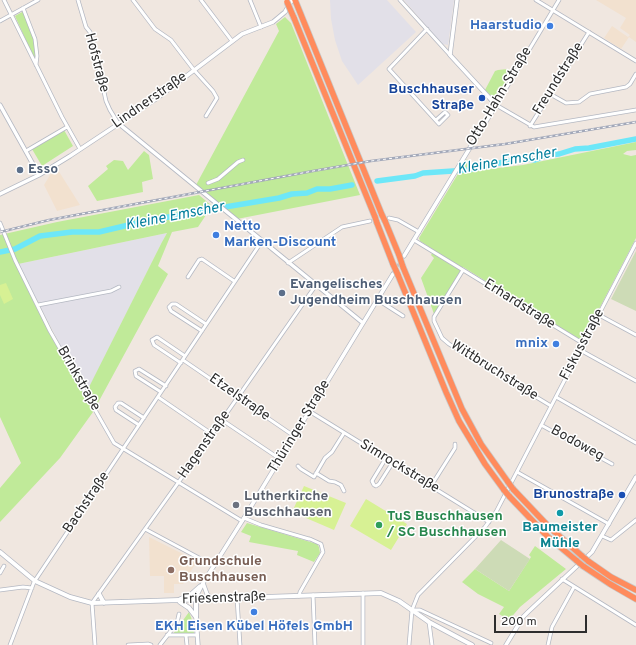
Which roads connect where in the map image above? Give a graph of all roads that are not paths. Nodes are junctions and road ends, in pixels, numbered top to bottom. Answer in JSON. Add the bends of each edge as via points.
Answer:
{"nodes":[{"id":1,"x":4,"y":0,"type":"edge"},
{"id":2,"x":38,"y":0,"type":"edge"},
{"id":3,"x":78,"y":0,"type":"edge"},
{"id":4,"x":133,"y":0,"type":"edge"},
{"id":5,"x":201,"y":0,"type":"edge"},
{"id":6,"x":250,"y":0,"type":"edge"},
{"id":7,"x":290,"y":0,"type":"edge"},
{"id":8,"x":400,"y":0,"type":"edge"},
{"id":9,"x":458,"y":0,"type":"edge"},
{"id":10,"x":536,"y":0,"type":"edge"},
{"id":11,"x":559,"y":0,"type":"edge"},
{"id":12,"x":23,"y":8,"type":"junction"},
{"id":13,"x":553,"y":10,"type":"junction"},
{"id":14,"x":11,"y":14,"type":"junction"},
{"id":15,"x":0,"y":21,"type":"edge"},
{"id":16,"x":261,"y":27,"type":"junction"},
{"id":17,"x":426,"y":29,"type":"junction"},
{"id":18,"x":589,"y":32,"type":"junction"},
{"id":19,"x":232,"y":41,"type":"junction"},
{"id":20,"x":450,"y":55,"type":"junction"},
{"id":21,"x":636,"y":61,"type":"edge"},
{"id":22,"x":36,"y":65,"type":"junction"},
{"id":23,"x":194,"y":70,"type":"junction"},
{"id":24,"x":636,"y":74,"type":"edge"},
{"id":25,"x":550,"y":94,"type":"junction"},
{"id":26,"x":0,"y":105,"type":"edge"},
{"id":27,"x":496,"y":105,"type":"junction"},
{"id":28,"x":636,"y":110,"type":"edge"},
{"id":29,"x":206,"y":116,"type":"dead end"},
{"id":30,"x":436,"y":120,"type":"dead end"},
{"id":31,"x":118,"y":123,"type":"junction"},
{"id":32,"x":530,"y":126,"type":"junction"},
{"id":33,"x":67,"y":127,"type":"junction"},
{"id":34,"x":80,"y":149,"type":"junction"},
{"id":35,"x":26,"y":151,"type":"junction"},
{"id":36,"x":243,"y":160,"type":"dead end"},
{"id":37,"x":39,"y":175,"type":"junction"},
{"id":38,"x":208,"y":182,"type":"dead end"},
{"id":39,"x":0,"y":194,"type":"edge"},
{"id":40,"x":374,"y":220,"type":"junction"},
{"id":41,"x":387,"y":220,"type":"junction"},
{"id":42,"x":0,"y":223,"type":"edge"},
{"id":43,"x":419,"y":232,"type":"junction"},
{"id":44,"x":414,"y":240,"type":"junction"},
{"id":45,"x":262,"y":241,"type":"junction"},
{"id":46,"x":636,"y":243,"type":"edge"},
{"id":47,"x":401,"y":256,"type":"junction"},
{"id":48,"x":288,"y":263,"type":"junction"},
{"id":49,"x":462,"y":270,"type":"junction"},
{"id":50,"x":396,"y":274,"type":"junction"},
{"id":51,"x":188,"y":277,"type":"dead end"},
{"id":52,"x":234,"y":281,"type":"junction"},
{"id":53,"x":316,"y":285,"type":"junction"},
{"id":54,"x":119,"y":287,"type":"dead end"},
{"id":55,"x":378,"y":300,"type":"junction"},
{"id":56,"x":38,"y":305,"type":"junction"},
{"id":57,"x":599,"y":315,"type":"junction"},
{"id":58,"x":403,"y":316,"type":"dead end"},
{"id":59,"x":363,"y":323,"type":"junction"},
{"id":60,"x":206,"y":324,"type":"junction"},
{"id":61,"x":202,"y":331,"type":"junction"},
{"id":62,"x":636,"y":335,"type":"edge"},
{"id":63,"x":584,"y":344,"type":"junction"},
{"id":64,"x":580,"y":350,"type":"junction"},
{"id":65,"x":185,"y":356,"type":"junction"},
{"id":66,"x":182,"y":361,"type":"junction"},
{"id":67,"x":636,"y":381,"type":"edge"},
{"id":68,"x":166,"y":386,"type":"junction"},
{"id":69,"x":161,"y":392,"type":"junction"},
{"id":70,"x":158,"y":397,"type":"junction"},
{"id":71,"x":238,"y":397,"type":"junction"},
{"id":72,"x":556,"y":397,"type":"junction"},
{"id":73,"x":551,"y":406,"type":"junction"},
{"id":74,"x":309,"y":411,"type":"junction"},
{"id":75,"x":144,"y":418,"type":"junction"},
{"id":76,"x":222,"y":420,"type":"junction"},
{"id":77,"x":541,"y":424,"type":"junction"},
{"id":78,"x":139,"y":425,"type":"junction"},
{"id":79,"x":344,"y":433,"type":"junction"},
{"id":80,"x":212,"y":434,"type":"junction"},
{"id":81,"x":294,"y":436,"type":"junction"},
{"id":82,"x":636,"y":443,"type":"edge"},
{"id":83,"x":455,"y":444,"type":"dead end"},
{"id":84,"x":123,"y":449,"type":"junction"},
{"id":85,"x":386,"y":458,"type":"junction"},
{"id":86,"x":280,"y":459,"type":"junction"},
{"id":87,"x":392,"y":462,"type":"junction"},
{"id":88,"x":612,"y":464,"type":"dead end"},
{"id":89,"x":298,"y":466,"type":"dead end"},
{"id":90,"x":518,"y":472,"type":"junction"},
{"id":91,"x":315,"y":475,"type":"junction"},
{"id":92,"x":636,"y":477,"type":"edge"},
{"id":93,"x":178,"y":483,"type":"junction"},
{"id":94,"x":431,"y":486,"type":"junction"},
{"id":95,"x":344,"y":491,"type":"dead end"},
{"id":96,"x":243,"y":520,"type":"junction"},
{"id":97,"x":636,"y":520,"type":"edge"},
{"id":98,"x":489,"y":522,"type":"junction"},
{"id":99,"x":609,"y":524,"type":"junction"},
{"id":100,"x":145,"y":530,"type":"junction"},
{"id":101,"x":602,"y":536,"type":"junction"},
{"id":102,"x":0,"y":552,"type":"edge"},
{"id":103,"x":4,"y":566,"type":"dead end"},
{"id":104,"x":214,"y":566,"type":"junction"},
{"id":105,"x":0,"y":573,"type":"edge"},
{"id":106,"x":562,"y":579,"type":"junction"},
{"id":107,"x":35,"y":580,"type":"junction"},
{"id":108,"x":204,"y":583,"type":"junction"},
{"id":109,"x":574,"y":587,"type":"junction"},
{"id":110,"x":32,"y":588,"type":"junction"},
{"id":111,"x":0,"y":590,"type":"edge"},
{"id":112,"x":636,"y":590,"type":"edge"},
{"id":113,"x":363,"y":593,"type":"junction"},
{"id":114,"x":99,"y":594,"type":"junction"},
{"id":115,"x":299,"y":596,"type":"junction"},
{"id":116,"x":313,"y":596,"type":"junction"},
{"id":117,"x":237,"y":598,"type":"junction"},
{"id":118,"x":213,"y":599,"type":"junction"},
{"id":119,"x":636,"y":599,"type":"edge"},
{"id":120,"x":196,"y":600,"type":"junction"},
{"id":121,"x":178,"y":601,"type":"junction"},
{"id":122,"x":92,"y":603,"type":"junction"},
{"id":123,"x":104,"y":603,"type":"junction"},
{"id":124,"x":412,"y":610,"type":"junction"},
{"id":125,"x":179,"y":614,"type":"dead end"},
{"id":126,"x":196,"y":616,"type":"junction"},
{"id":127,"x":429,"y":622,"type":"junction"},
{"id":128,"x":636,"y":625,"type":"edge"},
{"id":129,"x":167,"y":635,"type":"junction"},
{"id":130,"x":197,"y":635,"type":"junction"},
{"id":131,"x":186,"y":636,"type":"junction"},
{"id":132,"x":491,"y":643,"type":"dead end"},
{"id":133,"x":10,"y":645,"type":"edge"},
{"id":134,"x":95,"y":645,"type":"edge"},
{"id":135,"x":128,"y":645,"type":"edge"},
{"id":136,"x":151,"y":645,"type":"edge"},
{"id":137,"x":160,"y":645,"type":"edge"},
{"id":138,"x":187,"y":645,"type":"edge"},
{"id":139,"x":198,"y":645,"type":"edge"},
{"id":140,"x":240,"y":645,"type":"edge"},
{"id":141,"x":315,"y":645,"type":"edge"},
{"id":142,"x":363,"y":645,"type":"edge"},
{"id":143,"x":408,"y":645,"type":"edge"},
{"id":144,"x":432,"y":645,"type":"edge"},
{"id":145,"x":472,"y":645,"type":"edge"},
{"id":146,"x":506,"y":645,"type":"edge"},
{"id":147,"x":548,"y":645,"type":"edge"}],
"edges":[{"from":1,"to":14,"type":"street"},
{"from":2,"to":12,"type":"street"},
{"from":3,"to":31,"type":"street","name":"Hofstraße","via":[[94,46],[106,101]]},
{"from":4,"to":23,"type":"street","via":[[155,29],[171,40]]},
{"from":5,"to":19,"type":"street"},
{"from":6,"to":16,"type":"street"},
{"from":7,"to":16,"type":"street","name":"Lindnerstraße","via":[[282,15]]},
{"from":7,"to":40,"type":"highway","bridge":true,"via":[[294,18]]},
{"from":7,"to":41,"type":"highway","bridge":true,"via":[[299,10],[382,215]]},
{"from":8,"to":17,"type":"street"},
{"from":9,"to":20,"type":"street"},
{"from":10,"to":13,"type":"street"},
{"from":11,"to":13,"type":"street","name":"Otto-Hahn-Straße"},
{"from":12,"to":14,"type":"street"},
{"from":12,"to":22,"type":"street","via":[[36,44]]},
{"from":13,"to":18,"type":"street"},
{"from":13,"to":27,"type":"street","name":"Otto-Hahn-Straße"},
{"from":14,"to":15,"type":"street"},
{"from":14,"to":22,"type":"street"},
{"from":16,"to":19,"type":"street","name":"Lindnerstraße"},
{"from":17,"to":20,"type":"street"},
{"from":17,"to":30,"type":"street","via":[[389,68]]},
{"from":18,"to":21,"type":"street"},
{"from":18,"to":25,"type":"street","name":"Freundstraße"},
{"from":19,"to":23,"type":"street","name":"Lindnerstraße"},
{"from":20,"to":27,"type":"street"},
{"from":22,"to":33,"type":"street"},
{"from":23,"to":29,"type":"street","via":[[217,98]]},
{"from":23,"to":31,"type":"street","name":"Lindnerstraße","via":[[156,99]]},
{"from":24,"to":25,"type":"street","via":[[624,88],[590,94],[579,102],[566,103]]},
{"from":25,"to":32,"type":"street","name":"Freundstraße"},
{"from":26,"to":35,"type":"street"},
{"from":27,"to":32,"type":"street"},
{"from":27,"to":43,"type":"street","name":"Otto-Hahn-Straße"},
{"from":28,"to":32,"type":"street","via":[[538,127]]},
{"from":31,"to":34,"type":"street","name":"Lindnerstraße"},
{"from":31,"to":45,"type":"street"},
{"from":33,"to":34,"type":"street"},
{"from":33,"to":35,"type":"street"},
{"from":34,"to":37,"type":"street","name":"Lindnerstraße"},
{"from":35,"to":37,"type":"street"},
{"from":36,"to":38,"type":"street","via":[[218,179]]},
{"from":37,"to":39,"type":"street","name":"Lindnerstraße"},
{"from":40,"to":48,"type":"street","via":[[342,227]]},
{"from":40,"to":50,"type":"highway","bridge":true},
{"from":41,"to":43,"type":"street","via":[[398,220]]},
{"from":41,"to":47,"type":"highway"},
{"from":42,"to":56,"type":"street","name":"Brinkstraße"},
{"from":43,"to":44,"type":"street","name":"Otto-Hahn-Straße"},
{"from":44,"to":47,"type":"street","name":"Otto-Hahn-Straße"},
{"from":44,"to":49,"type":"street","name":"Erhardstraße"},
{"from":45,"to":48,"type":"street"},
{"from":45,"to":52,"type":"street","name":"Bachstraße"},
{"from":46,"to":57,"type":"street","name":"Fiskusstraße"},
{"from":47,"to":112,"type":"highway","bridge":true,"via":[[403,267],[462,409],[481,444],[513,489],[549,528],[611,577]]},
{"from":48,"to":53,"type":"street"},
{"from":49,"to":63,"type":"street","name":"Erhardstraße"},
{"from":49,"to":73,"type":"street","name":"Wittbruchstraße","via":[[434,317],[442,338]]},
{"from":50,"to":55,"type":"street"},
{"from":50,"to":119,"type":"highway","bridge":true,"via":[[459,421],[484,464],[509,496],[547,536],[583,566]]},
{"from":51,"to":52,"type":"street","via":[[202,259]]},
{"from":52,"to":60,"type":"street","name":"Bachstraße"},
{"from":53,"to":59,"type":"street"},
{"from":53,"to":71,"type":"street","name":"Hagenstraße"},
{"from":54,"to":56,"type":"street","via":[[112,291]]},
{"from":55,"to":58,"type":"street"},
{"from":55,"to":59,"type":"street","name":"Thüringer Straße"},
{"from":56,"to":84,"type":"street","name":"Brinkstraße","via":[[111,438]]},
{"from":57,"to":62,"type":"street"},
{"from":57,"to":63,"type":"street","name":"Fiskusstraße"},
{"from":59,"to":74,"type":"street","name":"Thüringer Straße"},
{"from":60,"to":61,"type":"street","name":"Bachstraße"},
{"from":60,"to":61,"type":"street","via":[[176,304],[169,308]]},
{"from":61,"to":65,"type":"street","name":"Bachstraße"},
{"from":63,"to":64,"type":"street","name":"Fiskusstraße"},
{"from":64,"to":67,"type":"street"},
{"from":64,"to":72,"type":"street","name":"Fiskusstraße"},
{"from":65,"to":66,"type":"street","name":"Bachstraße"},
{"from":65,"to":66,"type":"street","via":[[157,337],[152,340],[154,345]]},
{"from":66,"to":68,"type":"street","name":"Bachstraße"},
{"from":66,"to":71,"type":"street","name":"Etzelstraße"},
{"from":68,"to":69,"type":"street","name":"Bachstraße"},
{"from":68,"to":69,"type":"street","via":[[139,369],[135,372],[136,376]]},
{"from":69,"to":70,"type":"street","name":"Bachstraße"},
{"from":70,"to":75,"type":"street","name":"Bachstraße"},
{"from":70,"to":80,"type":"street"},
{"from":71,"to":76,"type":"street","name":"Hagenstraße"},
{"from":71,"to":81,"type":"street","name":"Etzelstraße"},
{"from":72,"to":73,"type":"street","name":"Fiskusstraße"},
{"from":72,"to":82,"type":"street"},
{"from":73,"to":77,"type":"street","name":"Fiskusstraße"},
{"from":74,"to":79,"type":"street","name":"Simrockstraße"},
{"from":74,"to":81,"type":"street","name":"Thüringer Straße"},
{"from":75,"to":78,"type":"street","name":"Bachstraße"},
{"from":75,"to":78,"type":"street","via":[[120,403],[115,407]]},
{"from":76,"to":80,"type":"street","name":"Hagenstraße"},
{"from":76,"to":86,"type":"street"},
{"from":77,"to":88,"type":"street","name":"Bodoweg"},
{"from":77,"to":90,"type":"street","name":"Fiskusstraße"},
{"from":78,"to":84,"type":"street","name":"Bachstraße"},
{"from":79,"to":85,"type":"street","name":"Simrockstraße"},
{"from":79,"to":91,"type":"street"},
{"from":80,"to":93,"type":"street","name":"Hagenstraße"},
{"from":81,"to":86,"type":"street","name":"Thüringer Straße"},
{"from":83,"to":94,"type":"street"},
{"from":84,"to":93,"type":"street","name":"Brinkstraße"},
{"from":84,"to":107,"type":"street","name":"Bachstraße"},
{"from":85,"to":87,"type":"street","name":"Simrockstraße"},
{"from":85,"to":87,"type":"street","via":[[372,480],[374,485],[379,484]]},
{"from":86,"to":96,"type":"street","name":"Thüringer Straße"},
{"from":87,"to":94,"type":"street","name":"Simrockstraße"},
{"from":89,"to":91,"type":"street"},
{"from":90,"to":98,"type":"street","name":"Fiskusstraße"},
{"from":90,"to":99,"type":"street"},
{"from":91,"to":95,"type":"street","via":[[335,482]]},
{"from":92,"to":99,"type":"street"},
{"from":93,"to":96,"type":"street","name":"Brinkstraße"},
{"from":93,"to":100,"type":"street","name":"Hagenstraße"},
{"from":94,"to":98,"type":"street","name":"Simrockstraße"},
{"from":96,"to":104,"type":"street","name":"Thüringer Straße"},
{"from":96,"to":115,"type":"street","name":"Brinkstraße","via":[[321,544],[323,552]]},
{"from":97,"to":101,"type":"street","via":[[610,540]]},
{"from":98,"to":124,"type":"street","name":"Fiskusstraße","via":[[418,596]]},
{"from":99,"to":101,"type":"street"},
{"from":100,"to":104,"type":"street"},
{"from":100,"to":114,"type":"street","name":"Hagenstraße"},
{"from":101,"to":106,"type":"street","via":[[592,552]]},
{"from":102,"to":107,"type":"main road","name":"Friesenstraße"},
{"from":103,"to":105,"type":"street"},
{"from":104,"to":108,"type":"street","name":"Thüringer Straße"},
{"from":106,"to":109,"type":"street"},
{"from":106,"to":146,"type":"street","via":[[523,617]]},
{"from":107,"to":110,"type":"street","name":"Bachstraße"},
{"from":107,"to":122,"type":"main road","name":"Friesenstraße","via":[[70,597]]},
{"from":108,"to":118,"type":"street","via":[[207,594]]},
{"from":108,"to":120,"type":"street","name":"Thüringer Straße"},
{"from":108,"to":121,"type":"street"},
{"from":109,"to":128,"type":"street"},
{"from":109,"to":147,"type":"street","via":[[552,627]]},
{"from":110,"to":111,"type":"street"},
{"from":110,"to":133,"type":"street","name":"Bachstraße"},
{"from":113,"to":116,"type":"main road","name":"Friesenstraße"},
{"from":113,"to":124,"type":"main road","name":"Friesenstraße","via":[[385,594]]},
{"from":113,"to":142,"type":"street"},
{"from":114,"to":122,"type":"street","name":"Hagenstraße"},
{"from":114,"to":123,"type":"main road"},
{"from":115,"to":116,"type":"main road","name":"Friesenstraße"},
{"from":115,"to":117,"type":"main road","name":"Friesenstraße"},
{"from":116,"to":141,"type":"street"},
{"from":117,"to":118,"type":"main road","name":"Friesenstraße"},
{"from":117,"to":140,"type":"street"},
{"from":118,"to":120,"type":"main road","name":"Friesenstraße"},
{"from":120,"to":121,"type":"main road","name":"Friesenstraße"},
{"from":120,"to":126,"type":"main road"},
{"from":121,"to":123,"type":"main road","name":"Friesenstraße"},
{"from":121,"to":126,"type":"main road"},
{"from":122,"to":123,"type":"main road","name":"Friesenstraße"},
{"from":122,"to":134,"type":"street"},
{"from":124,"to":127,"type":"main road","name":"Friesenstraße"},
{"from":124,"to":132,"type":"street","name":"Friesenstraße","via":[[420,610]]},
{"from":124,"to":143,"type":"street"},
{"from":125,"to":129,"type":"street","via":[[177,623]]},
{"from":126,"to":130,"type":"street"},
{"from":127,"to":144,"type":"street"},
{"from":127,"to":145,"type":"main road","name":"Friesenstraße"},
{"from":129,"to":131,"type":"street"},
{"from":129,"to":137,"type":"street"},
{"from":130,"to":131,"type":"street"},
{"from":130,"to":139,"type":"street"},
{"from":131,"to":138,"type":"street"},
{"from":135,"to":136,"type":"street"}]}
